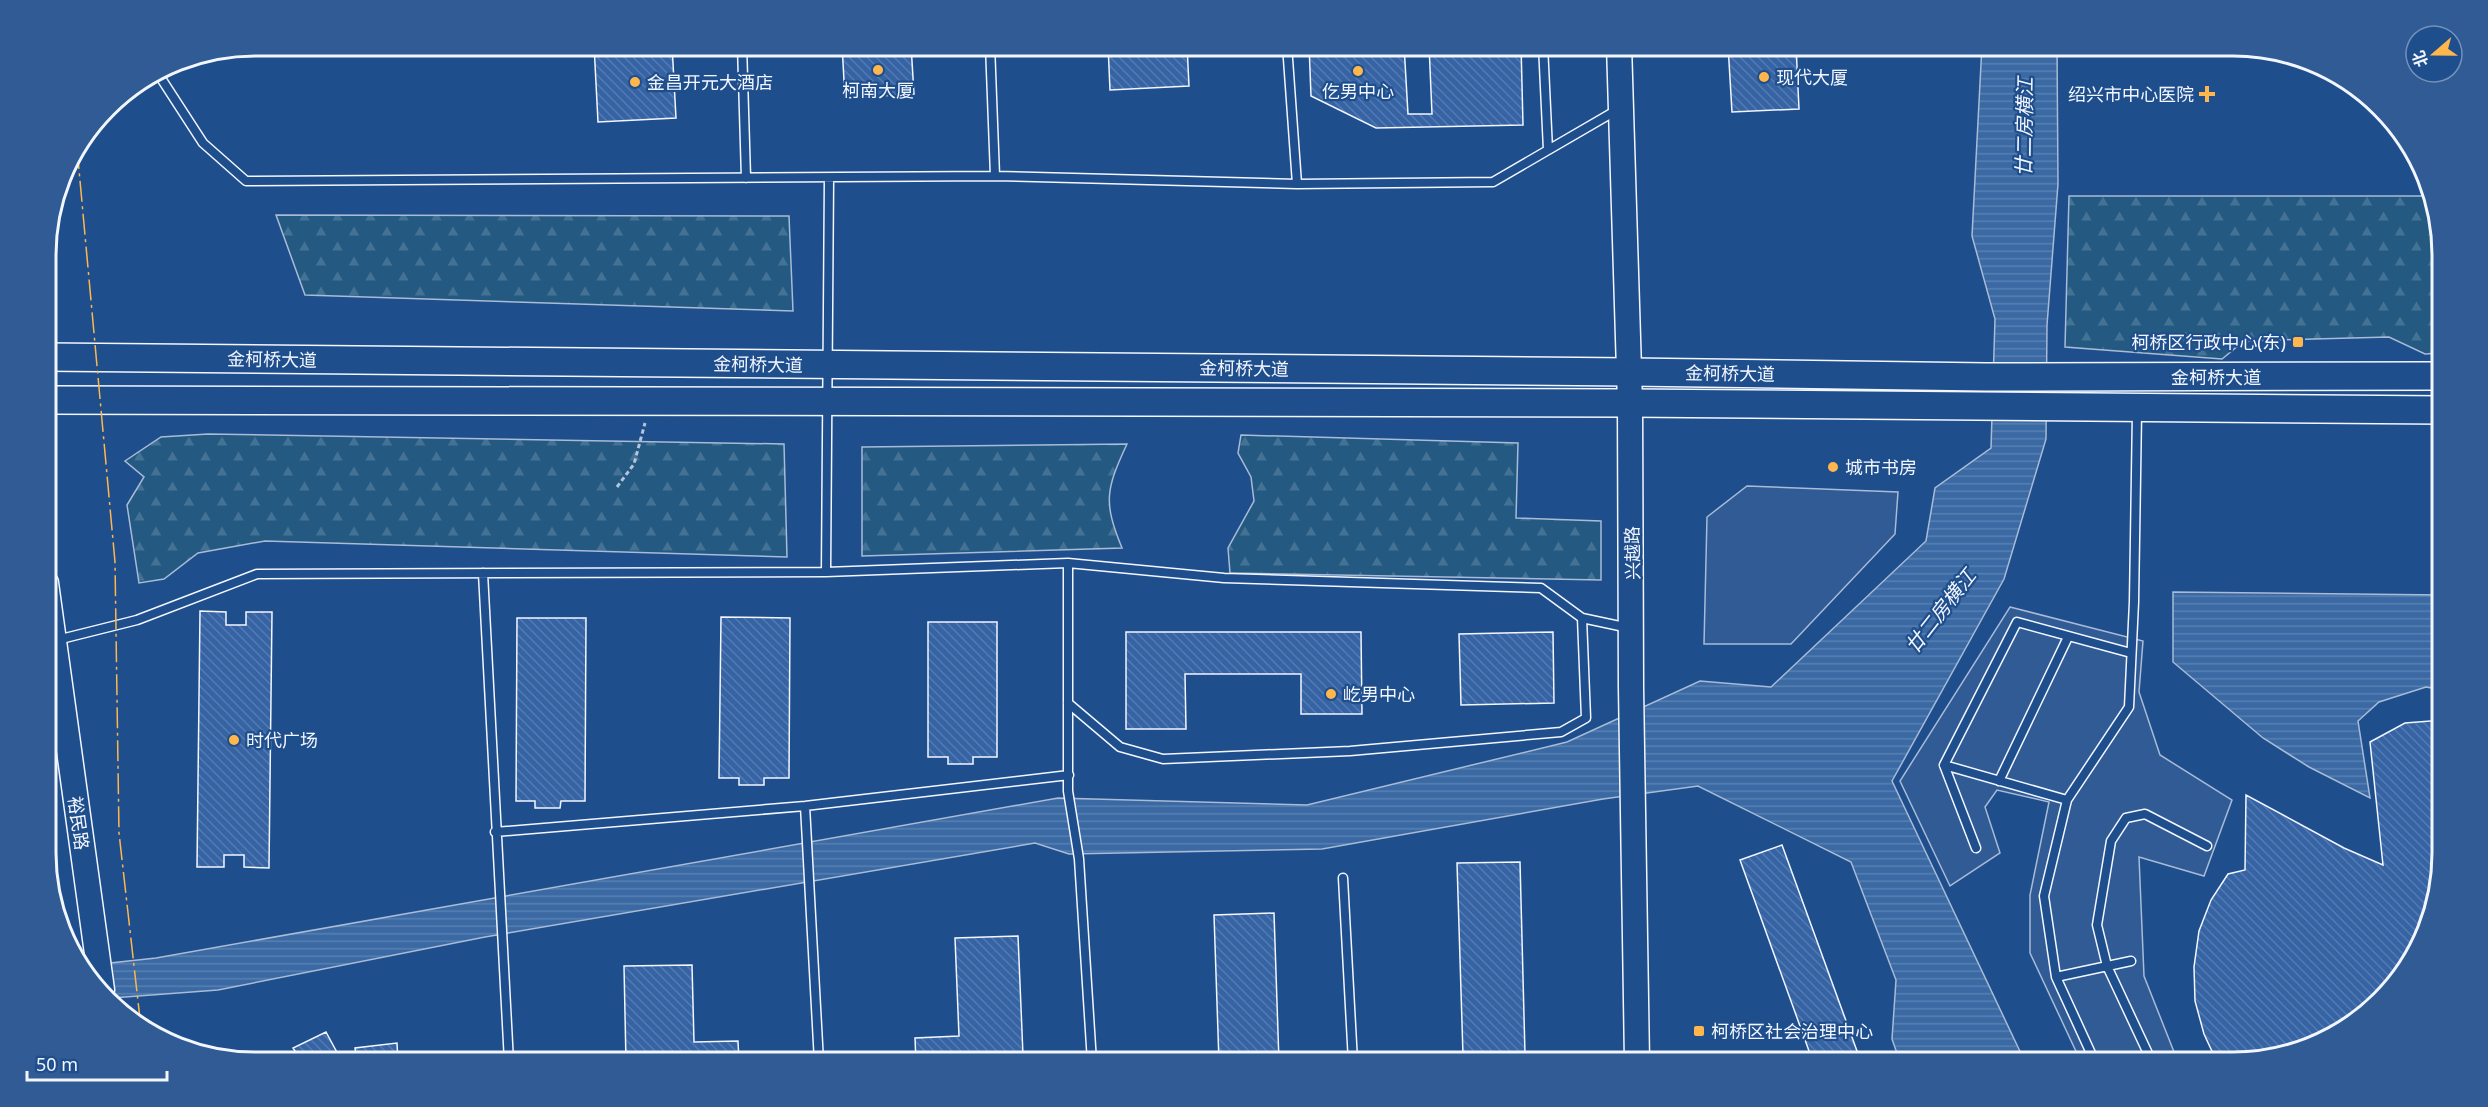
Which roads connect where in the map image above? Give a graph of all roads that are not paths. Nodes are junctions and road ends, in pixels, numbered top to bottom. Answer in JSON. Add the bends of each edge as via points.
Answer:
{"nodes":[{"id":1,"x":742,"y":56,"type":"edge"},
{"id":2,"x":990,"y":56,"type":"edge"},
{"id":3,"x":1288,"y":56,"type":"edge"},
{"id":4,"x":1544,"y":56,"type":"edge"},
{"id":5,"x":1619,"y":56,"type":"edge"},
{"id":6,"x":162,"y":79,"type":"edge"},
{"id":7,"x":1621,"y":108,"type":"junction"},
{"id":8,"x":1548,"y":150,"type":"junction"},
{"id":9,"x":995,"y":176,"type":"junction"},
{"id":10,"x":746,"y":178,"type":"junction"},
{"id":11,"x":829,"y":178,"type":"junction"},
{"id":12,"x":1297,"y":184,"type":"junction"},
{"id":13,"x":56,"y":357,"type":"edge"},
{"id":14,"x":829,"y":364,"type":"junction"},
{"id":15,"x":1630,"y":372,"type":"junction"},
{"id":16,"x":2432,"y":376,"type":"edge"},
{"id":17,"x":56,"y":400,"type":"edge"},
{"id":18,"x":829,"y":402,"type":"junction"},
{"id":19,"x":1630,"y":403,"type":"junction"},
{"id":20,"x":2138,"y":409,"type":"junction"},
{"id":21,"x":2432,"y":410,"type":"edge"},
{"id":22,"x":1068,"y":563,"type":"junction"},
{"id":23,"x":826,"y":572,"type":"junction"},
{"id":24,"x":483,"y":573,"type":"junction"},
{"id":25,"x":1582,"y":618,"type":"junction"},
{"id":26,"x":1633,"y":629,"type":"junction"},
{"id":27,"x":2068,"y":637,"type":"junction"},
{"id":28,"x":56,"y":640,"type":"edge"},
{"id":29,"x":2132,"y":653,"type":"junction"},
{"id":30,"x":56,"y":682,"type":"edge"},
{"id":31,"x":1068,"y":703,"type":"junction"},
{"id":32,"x":1944,"y":765,"type":"junction"},
{"id":33,"x":1068,"y":776,"type":"junction"},
{"id":34,"x":1999,"y":781,"type":"junction"},
{"id":35,"x":2067,"y":800,"type":"junction"},
{"id":36,"x":805,"y":806,"type":"junction"},
{"id":37,"x":495,"y":832,"type":"junction"},
{"id":38,"x":2207,"y":846,"type":"dead end"},
{"id":39,"x":1976,"y":848,"type":"dead end"},
{"id":40,"x":1343,"y":878,"type":"dead end"},
{"id":41,"x":2131,"y":961,"type":"dead end"},
{"id":42,"x":2107,"y":966,"type":"junction"},
{"id":43,"x":2056,"y":977,"type":"junction"},
{"id":44,"x":100,"y":978,"type":"edge"},
{"id":45,"x":1352,"y":1051,"type":"edge"},
{"id":46,"x":1637,"y":1051,"type":"edge"},
{"id":47,"x":2090,"y":1051,"type":"edge"},
{"id":48,"x":2147,"y":1051,"type":"edge"},
{"id":49,"x":508,"y":1052,"type":"edge"},
{"id":50,"x":818,"y":1052,"type":"edge"},
{"id":51,"x":1091,"y":1052,"type":"edge"}],
"edges":[{"from":1,"to":10,"type":"lane"},
{"from":2,"to":9,"type":"lane"},
{"from":3,"to":12,"type":"lane"},
{"from":4,"to":8,"type":"lane"},
{"from":5,"to":7,"type":"street","name":"兴越路"},
{"from":6,"to":10,"type":"lane","via":[[203,142],[246,181]]},
{"from":7,"to":8,"type":"lane"},
{"from":7,"to":15,"type":"street","name":"兴越路"},
{"from":8,"to":12,"type":"lane","via":[[1493,182]]},
{"from":9,"to":11,"type":"lane"},
{"from":9,"to":12,"type":"lane"},
{"from":10,"to":11,"type":"lane"},
{"from":11,"to":14,"type":"lane"},
{"from":13,"to":14,"type":"main road","name":"金柯桥大道"},
{"from":14,"to":15,"type":"main road","name":"金柯桥大道"},
{"from":14,"to":18,"type":"lane"},
{"from":15,"to":16,"type":"main road","name":"金柯桥大道","via":[[1986,377]]},
{"from":15,"to":19,"type":"street","name":"兴越路"},
{"from":17,"to":18,"type":"main road","name":"金柯桥大道"},
{"from":18,"to":19,"type":"main road","name":"金柯桥大道"},
{"from":18,"to":23,"type":"lane"},
{"from":19,"to":20,"type":"main road","name":"金柯桥大道"},
{"from":19,"to":26,"type":"street","name":"兴越路"},
{"from":20,"to":21,"type":"main road","name":"金柯桥大道"},
{"from":20,"to":29,"type":"lane"},
{"from":22,"to":23,"type":"lane"},
{"from":22,"to":25,"type":"lane","via":[[1224,578],[1541,588]]},
{"from":22,"to":31,"type":"lane"},
{"from":23,"to":24,"type":"lane"},
{"from":24,"to":28,"type":"lane","via":[[257,574],[137,620]]},
{"from":24,"to":37,"type":"lane"},
{"from":25,"to":26,"type":"lane"},
{"from":25,"to":31,"type":"lane","via":[[1586,717],[1561,732],[1350,751],[1163,759],[1120,747]]},
{"from":26,"to":46,"type":"street","name":"兴越路"},
{"from":27,"to":29,"type":"lane"},
{"from":27,"to":32,"type":"lane","via":[[2018,622]]},
{"from":27,"to":34,"type":"lane"},
{"from":29,"to":35,"type":"lane","via":[[2129,707]]},
{"from":30,"to":44,"type":"street","name":"裕民路"},
{"from":31,"to":33,"type":"lane"},
{"from":32,"to":34,"type":"lane"},
{"from":32,"to":39,"type":"lane"},
{"from":33,"to":36,"type":"lane"},
{"from":33,"to":51,"type":"lane","via":[[1079,859]]},
{"from":34,"to":35,"type":"lane"},
{"from":35,"to":43,"type":"lane","via":[[2044,896]]},
{"from":36,"to":37,"type":"lane"},
{"from":36,"to":50,"type":"lane"},
{"from":37,"to":49,"type":"lane"},
{"from":38,"to":42,"type":"lane","via":[[2145,814],[2126,818],[2111,841],[2097,925]]},
{"from":40,"to":45,"type":"lane"},
{"from":41,"to":42,"type":"lane"},
{"from":42,"to":43,"type":"lane"},
{"from":42,"to":48,"type":"lane"},
{"from":43,"to":47,"type":"lane"}]}
